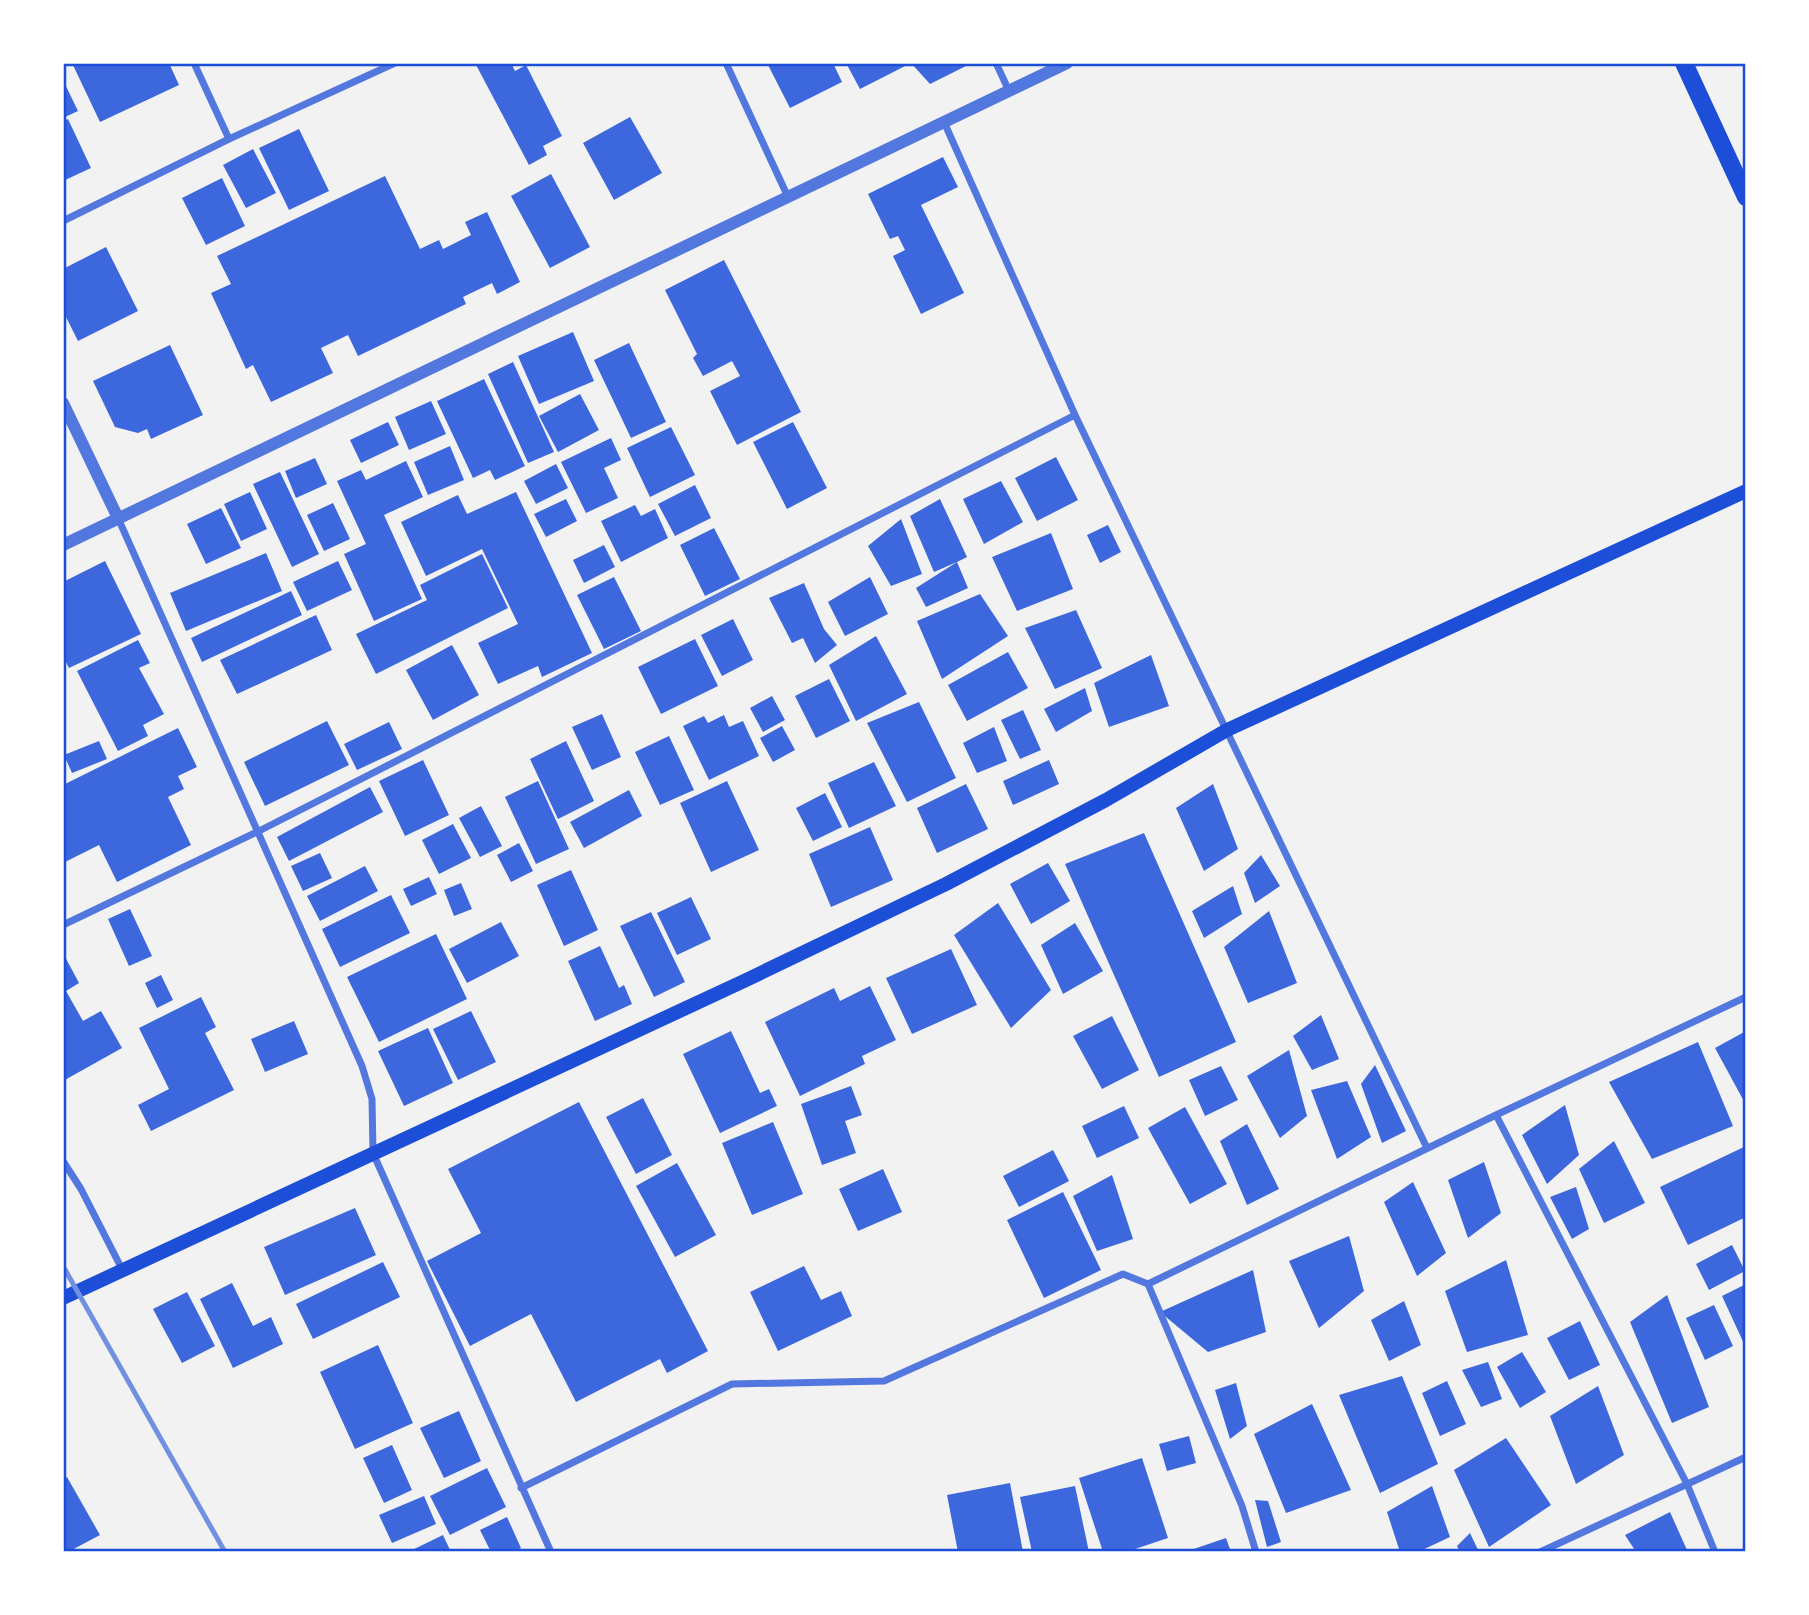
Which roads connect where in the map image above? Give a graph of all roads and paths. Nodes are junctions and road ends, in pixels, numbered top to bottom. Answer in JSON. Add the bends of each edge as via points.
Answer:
{"nodes":[{"id":1,"x":194,"y":63,"type":"edge"},
{"id":2,"x":396,"y":63,"type":"edge"},
{"id":3,"x":726,"y":63,"type":"edge"},
{"id":4,"x":996,"y":63,"type":"edge"},
{"id":5,"x":1067,"y":63,"type":"edge"},
{"id":6,"x":1684,"y":63,"type":"edge"},
{"id":7,"x":1009,"y":91,"type":"junction"},
{"id":8,"x":944,"y":122,"type":"junction"},
{"id":9,"x":229,"y":139,"type":"junction"},
{"id":10,"x":788,"y":197,"type":"junction"},
{"id":11,"x":1746,"y":197,"type":"edge"},
{"id":12,"x":63,"y":221,"type":"edge"},
{"id":13,"x":63,"y":402,"type":"edge"},
{"id":14,"x":1075,"y":415,"type":"junction"},
{"id":15,"x":1746,"y":491,"type":"edge"},
{"id":16,"x":118,"y":518,"type":"junction"},
{"id":17,"x":63,"y":545,"type":"edge"},
{"id":18,"x":1227,"y":730,"type":"junction"},
{"id":19,"x":258,"y":831,"type":"junction"},
{"id":20,"x":63,"y":925,"type":"edge"},
{"id":21,"x":1746,"y":997,"type":"edge"},
{"id":22,"x":1496,"y":1115,"type":"junction"},
{"id":23,"x":1427,"y":1148,"type":"junction"},
{"id":24,"x":373,"y":1153,"type":"junction"},
{"id":25,"x":63,"y":1161,"type":"edge"},
{"id":26,"x":123,"y":1271,"type":"junction"},
{"id":27,"x":1148,"y":1284,"type":"junction"},
{"id":28,"x":63,"y":1298,"type":"edge"},
{"id":29,"x":1746,"y":1457,"type":"edge"},
{"id":30,"x":1687,"y":1484,"type":"junction"},
{"id":31,"x":521,"y":1488,"type":"junction"},
{"id":32,"x":551,"y":1552,"type":"edge"},
{"id":33,"x":1256,"y":1552,"type":"edge"},
{"id":34,"x":1540,"y":1552,"type":"edge"},
{"id":35,"x":1715,"y":1552,"type":"edge"}],
"edges":[{"from":1,"to":9,"type":"street"},
{"from":2,"to":9,"type":"street"},
{"from":3,"to":10,"type":"street"},
{"from":4,"to":7,"type":"street"},
{"from":5,"to":7,"type":"street"},
{"from":6,"to":11,"type":"main road"},
{"from":7,"to":8,"type":"street"},
{"from":8,"to":10,"type":"street"},
{"from":8,"to":14,"type":"street"},
{"from":9,"to":12,"type":"street"},
{"from":10,"to":16,"type":"street"},
{"from":13,"to":16,"type":"street"},
{"from":14,"to":18,"type":"street"},
{"from":14,"to":19,"type":"street"},
{"from":15,"to":18,"type":"main road"},
{"from":16,"to":17,"type":"street"},
{"from":16,"to":19,"type":"street"},
{"from":18,"to":23,"type":"street"},
{"from":18,"to":24,"type":"main road","via":[[946,884]]},
{"from":19,"to":20,"type":"street"},
{"from":19,"to":24,"type":"street","via":[[362,1066],[372,1099]]},
{"from":21,"to":22,"type":"street"},
{"from":22,"to":23,"type":"street"},
{"from":22,"to":30,"type":"street"},
{"from":23,"to":27,"type":"street"},
{"from":24,"to":26,"type":"main road"},
{"from":24,"to":31,"type":"street"},
{"from":25,"to":26,"type":"street"},
{"from":26,"to":28,"type":"main road"},
{"from":27,"to":31,"type":"street","via":[[1123,1274],[884,1381],[732,1384]]},
{"from":27,"to":33,"type":"street","via":[[1242,1506]]},
{"from":29,"to":30,"type":"street"},
{"from":30,"to":34,"type":"street"},
{"from":30,"to":35,"type":"street"},
{"from":31,"to":32,"type":"street"}]}
